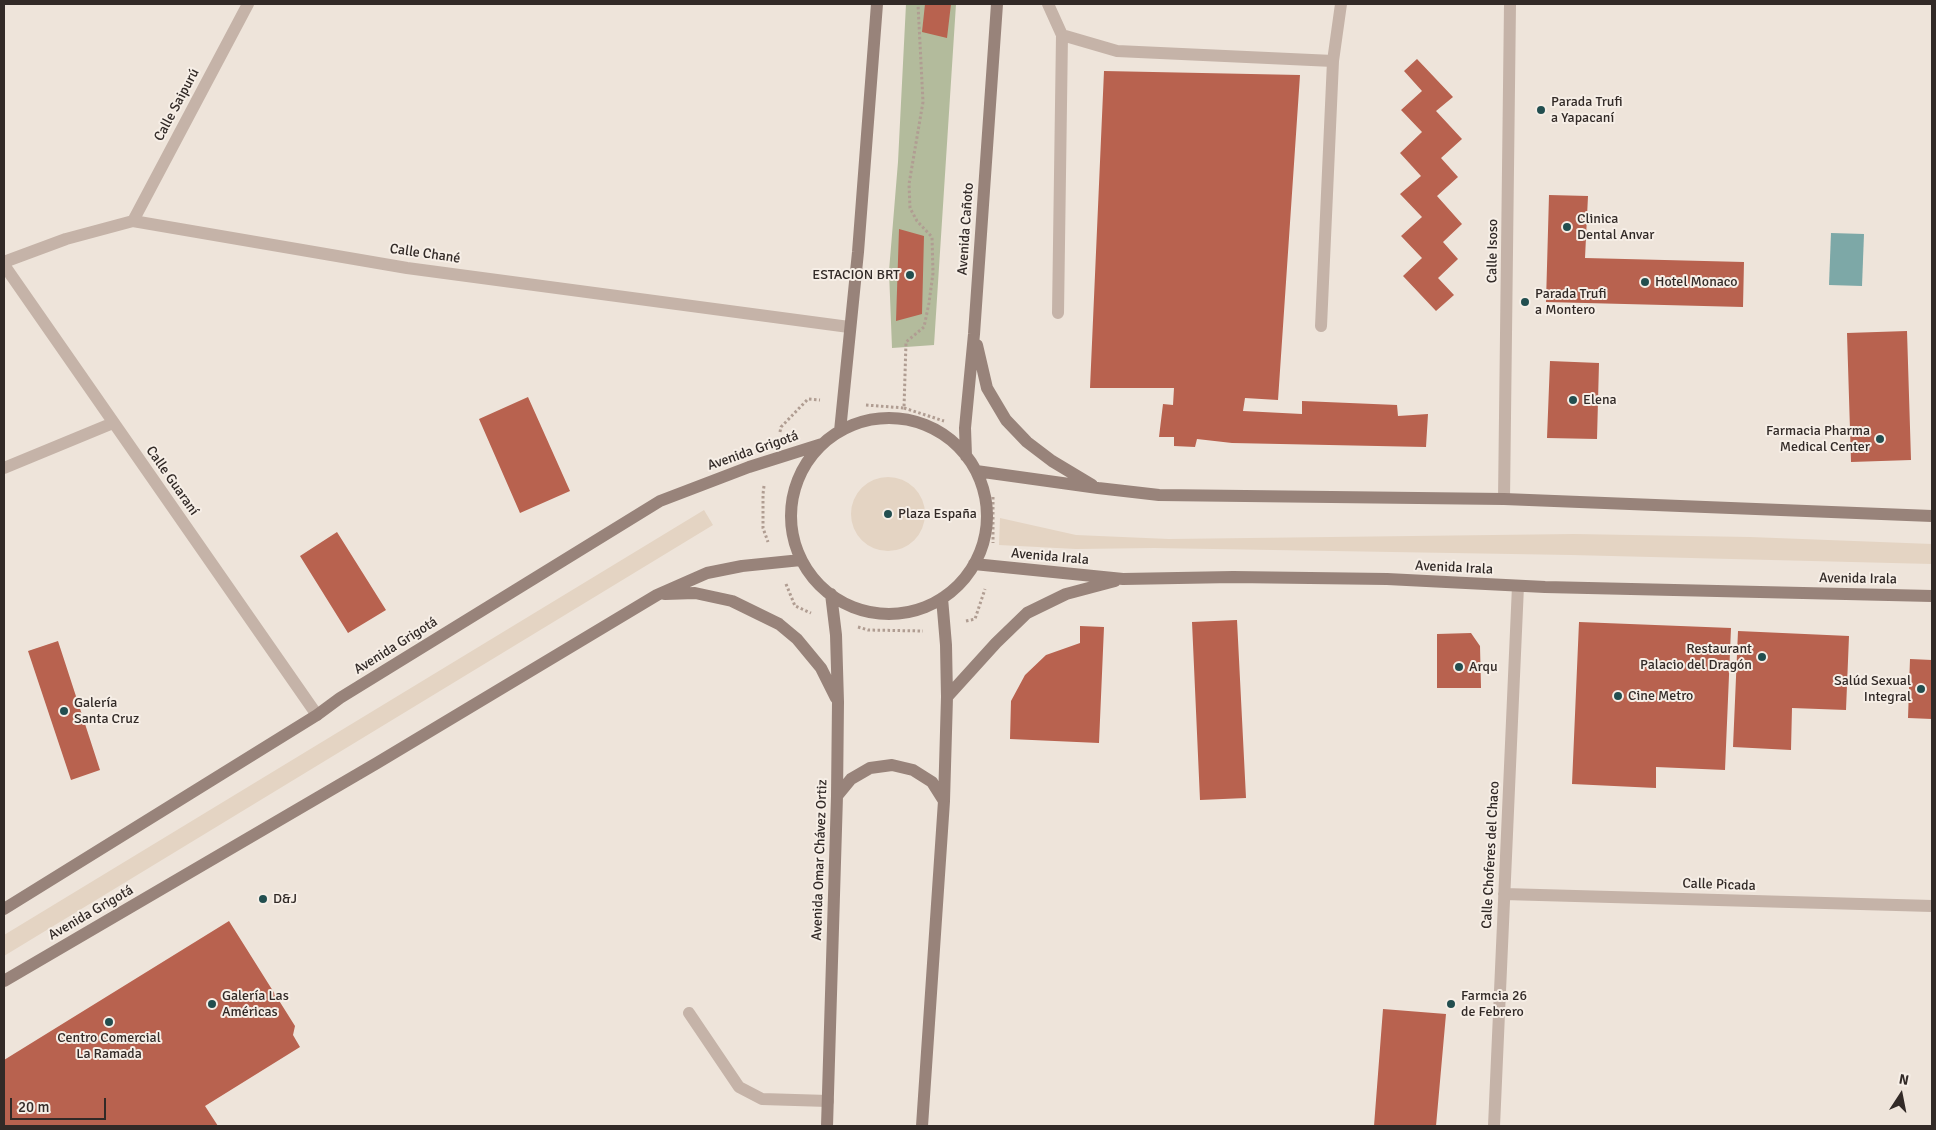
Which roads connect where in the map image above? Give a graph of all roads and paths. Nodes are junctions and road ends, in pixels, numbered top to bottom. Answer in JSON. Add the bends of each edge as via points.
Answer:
{"nodes":[{"id":1,"x":248,"y":4,"type":"edge"},
{"id":2,"x":876,"y":4,"type":"edge"},
{"id":3,"x":918,"y":4,"type":"edge"},
{"id":4,"x":997,"y":4,"type":"edge"},
{"id":5,"x":1048,"y":4,"type":"edge"},
{"id":6,"x":1341,"y":4,"type":"edge"},
{"id":7,"x":1510,"y":4,"type":"edge"},
{"id":8,"x":1062,"y":35,"type":"junction"},
{"id":9,"x":1332,"y":61,"type":"junction"},
{"id":10,"x":133,"y":221,"type":"junction"},
{"id":11,"x":4,"y":263,"type":"edge"},
{"id":12,"x":1058,"y":313,"type":"dead end"},
{"id":13,"x":1321,"y":326,"type":"dead end"},
{"id":14,"x":849,"y":327,"type":"junction"},
{"id":15,"x":974,"y":334,"type":"junction"},
{"id":16,"x":842,"y":402,"type":"junction"},
{"id":17,"x":904,"y":408,"type":"junction"},
{"id":18,"x":113,"y":423,"type":"junction"},
{"id":19,"x":965,"y":428,"type":"junction"},
{"id":20,"x":840,"y":431,"type":"junction"},
{"id":21,"x":822,"y":444,"type":"junction"},
{"id":22,"x":966,"y":456,"type":"junction"},
{"id":23,"x":770,"y":460,"type":"junction"},
{"id":24,"x":4,"y":468,"type":"edge"},
{"id":25,"x":976,"y":471,"type":"junction"},
{"id":26,"x":991,"y":473,"type":"junction"},
{"id":27,"x":1098,"y":488,"type":"junction"},
{"id":28,"x":1504,"y":499,"type":"junction"},
{"id":29,"x":1932,"y":516,"type":"edge"},
{"id":30,"x":802,"y":560,"type":"junction"},
{"id":31,"x":776,"y":562,"type":"junction"},
{"id":32,"x":974,"y":564,"type":"junction"},
{"id":33,"x":990,"y":566,"type":"junction"},
{"id":34,"x":1123,"y":579,"type":"junction"},
{"id":35,"x":1518,"y":586,"type":"junction"},
{"id":36,"x":831,"y":594,"type":"junction"},
{"id":37,"x":657,"y":595,"type":"junction"},
{"id":38,"x":1932,"y":596,"type":"edge"},
{"id":39,"x":942,"y":598,"type":"junction"},
{"id":40,"x":834,"y":621,"type":"junction"},
{"id":41,"x":944,"y":627,"type":"junction"},
{"id":42,"x":947,"y":697,"type":"junction"},
{"id":43,"x":838,"y":702,"type":"junction"},
{"id":44,"x":317,"y":715,"type":"junction"},
{"id":45,"x":837,"y":796,"type":"junction"},
{"id":46,"x":944,"y":801,"type":"junction"},
{"id":47,"x":1504,"y":894,"type":"junction"},
{"id":48,"x":1932,"y":906,"type":"edge"},
{"id":49,"x":4,"y":909,"type":"edge"},
{"id":50,"x":4,"y":981,"type":"edge"},
{"id":51,"x":689,"y":1013,"type":"dead end"},
{"id":52,"x":828,"y":1100,"type":"junction"},
{"id":53,"x":922,"y":1110,"type":"junction"},
{"id":54,"x":827,"y":1126,"type":"edge"},
{"id":55,"x":922,"y":1126,"type":"edge"},
{"id":56,"x":930,"y":1126,"type":"edge"},
{"id":57,"x":1494,"y":1126,"type":"edge"}],
"edges":[{"from":1,"to":10,"type":"street","name":"Calle Saipurú"},
{"from":2,"to":14,"type":"main road","via":[[858,252]]},
{"from":3,"to":17,"type":"path","via":[[923,102],[909,184],[910,208],[932,237],[933,272],[924,327],[906,342]]},
{"from":4,"to":15,"type":"main road","name":"Avenida Cañoto"},
{"from":5,"to":8,"type":"street"},
{"from":6,"to":9,"type":"street"},
{"from":7,"to":28,"type":"street","name":"Calle Isoso"},
{"from":8,"to":9,"type":"street","via":[[1117,51]]},
{"from":8,"to":12,"type":"street"},
{"from":9,"to":13,"type":"street"},
{"from":10,"to":11,"type":"street","name":"Calle Chané","via":[[66,239]]},
{"from":10,"to":14,"type":"street","name":"Calle Chané","via":[[408,268]]},
{"from":11,"to":18,"type":"street","name":"Calle Guaraní"},
{"from":14,"to":16,"type":"main road"},
{"from":15,"to":19,"type":"main road","name":"Avenida Cañoto"},
{"from":15,"to":27,"type":"main road","via":[[987,388],[1006,420],[1052,461]]},
{"from":16,"to":17,"type":"path"},
{"from":16,"to":20,"type":"main road"},
{"from":16,"to":23,"type":"path","via":[[808,399],[781,427]]},
{"from":17,"to":19,"type":"path"},
{"from":18,"to":24,"type":"street"},
{"from":18,"to":44,"type":"street","name":"Calle Guaraní"},
{"from":19,"to":22,"type":"main road","name":"Avenida Cañoto"},
{"from":20,"to":21,"type":"main road"},
{"from":20,"to":22,"type":"main road","via":[[866,421],[890,418],[915,422],[938,432]]},
{"from":21,"to":23,"type":"main road","name":"Avenida Grigotá"},
{"from":21,"to":30,"type":"main road","via":[[801,472],[791,504],[794,538]]},
{"from":22,"to":25,"type":"main road"},
{"from":23,"to":31,"type":"path","via":[[763,494],[763,528]]},
{"from":23,"to":44,"type":"main road","name":"Avenida Grigotá","via":[[660,501]]},
{"from":25,"to":26,"type":"main road"},
{"from":25,"to":32,"type":"main road","via":[[984,494],[987,518],[983,542]]},
{"from":26,"to":27,"type":"main road"},
{"from":26,"to":33,"type":"path","via":[[994,513]]},
{"from":27,"to":28,"type":"main road","via":[[1158,495]]},
{"from":28,"to":29,"type":"main road"},
{"from":30,"to":31,"type":"main road","name":"Avenida Grigotá"},
{"from":30,"to":36,"type":"main road","via":[[814,579]]},
{"from":31,"to":37,"type":"main road","name":"Avenida Grigotá","via":[[707,573]]},
{"from":31,"to":40,"type":"path","via":[[795,606]]},
{"from":32,"to":33,"type":"main road","name":"Avenida Irala"},
{"from":32,"to":39,"type":"main road","via":[[960,583]]},
{"from":33,"to":34,"type":"main road","name":"Avenida Irala"},
{"from":33,"to":41,"type":"path","via":[[975,619]]},
{"from":34,"to":35,"type":"main road","name":"Avenida Irala","via":[[1348,579]]},
{"from":34,"to":42,"type":"main road","via":[[1066,594],[1027,613]]},
{"from":35,"to":38,"type":"main road","name":"Avenida Irala"},
{"from":35,"to":47,"type":"street","name":"Calle Choferes del Chaco"},
{"from":36,"to":39,"type":"main road","via":[[854,607],[892,613],[918,609]]},
{"from":36,"to":40,"type":"main road","name":"Avenida Omar Chávez Ortiz"},
{"from":37,"to":43,"type":"main road","via":[[695,593],[732,601],[779,624],[820,668]]},
{"from":37,"to":50,"type":"main road","name":"Avenida Grigotá"},
{"from":39,"to":41,"type":"main road"},
{"from":40,"to":41,"type":"path","via":[[868,630],[928,632]]},
{"from":40,"to":43,"type":"main road","name":"Avenida Omar Chávez Ortiz"},
{"from":41,"to":42,"type":"main road"},
{"from":42,"to":46,"type":"main road"},
{"from":43,"to":45,"type":"main road","name":"Avenida Omar Chávez Ortiz"},
{"from":44,"to":49,"type":"main road","name":"Avenida Grigotá"},
{"from":45,"to":46,"type":"main road","via":[[851,779],[870,768],[892,765],[913,770],[932,782]]},
{"from":45,"to":52,"type":"main road","name":"Avenida Omar Chávez Ortiz"},
{"from":46,"to":53,"type":"main road"},
{"from":47,"to":48,"type":"street","name":"Calle Picada"},
{"from":47,"to":57,"type":"street","name":"Calle Choferes del Chaco"},
{"from":51,"to":52,"type":"street","via":[[738,1087],[762,1099]]},
{"from":52,"to":54,"type":"main road","name":"Avenida Omar Chávez Ortiz"},
{"from":53,"to":55,"type":"main road"},
{"from":53,"to":56,"type":"street"}]}
